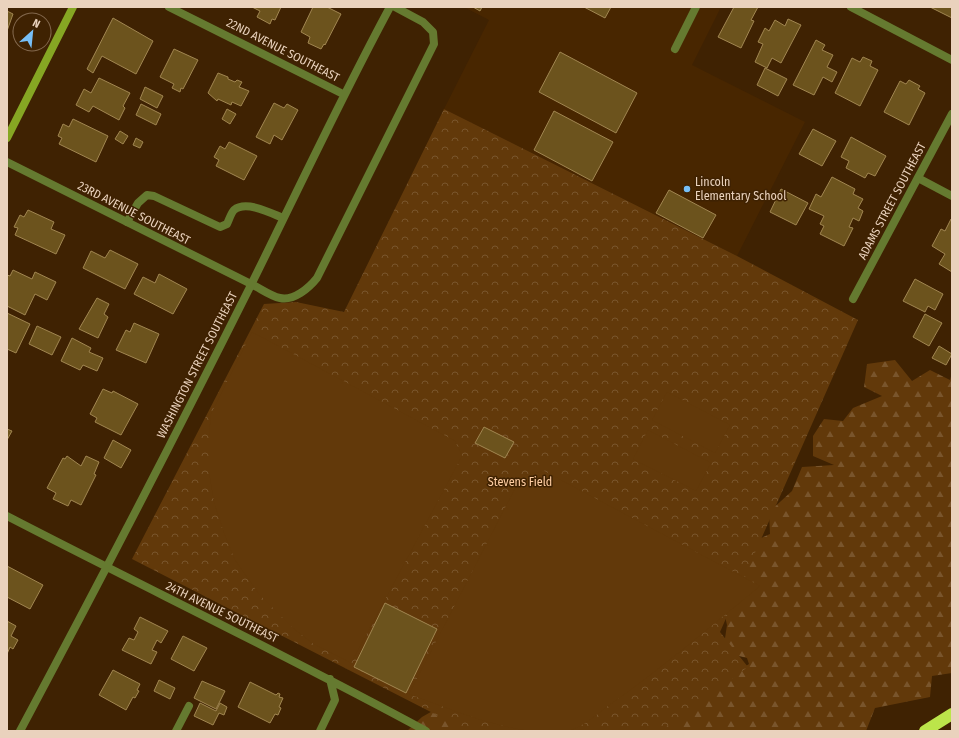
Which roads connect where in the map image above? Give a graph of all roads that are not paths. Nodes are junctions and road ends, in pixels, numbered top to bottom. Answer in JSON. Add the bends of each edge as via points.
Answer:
{"nodes":[{"id":1,"x":73,"y":7,"type":"edge"},
{"id":2,"x":169,"y":7,"type":"edge"},
{"id":3,"x":390,"y":7,"type":"edge"},
{"id":4,"x":395,"y":7,"type":"edge"},
{"id":5,"x":696,"y":7,"type":"edge"},
{"id":6,"x":851,"y":7,"type":"edge"},
{"id":7,"x":675,"y":49,"type":"dead end"},
{"id":8,"x":952,"y":60,"type":"edge"},
{"id":9,"x":343,"y":94,"type":"junction"},
{"id":10,"x":952,"y":114,"type":"edge"},
{"id":11,"x":7,"y":138,"type":"edge"},
{"id":12,"x":7,"y":162,"type":"edge"},
{"id":13,"x":918,"y":178,"type":"junction"},
{"id":14,"x":952,"y":196,"type":"edge"},
{"id":15,"x":283,"y":218,"type":"junction"},
{"id":16,"x":127,"y":222,"type":"junction"},
{"id":17,"x":251,"y":284,"type":"junction"},
{"id":18,"x":854,"y":299,"type":"dead end"},
{"id":19,"x":7,"y":516,"type":"edge"},
{"id":20,"x":107,"y":568,"type":"junction"},
{"id":21,"x":330,"y":679,"type":"junction"},
{"id":22,"x":189,"y":706,"type":"dead end"},
{"id":23,"x":952,"y":714,"type":"edge"},
{"id":24,"x":20,"y":731,"type":"edge"},
{"id":25,"x":176,"y":731,"type":"edge"},
{"id":26,"x":320,"y":731,"type":"edge"},
{"id":27,"x":426,"y":731,"type":"edge"},
{"id":28,"x":925,"y":731,"type":"edge"}],
"edges":[{"from":1,"to":11,"type":"main road"},
{"from":2,"to":9,"type":"street","name":"22ND AVENUE SOUTHEAST"},
{"from":3,"to":9,"type":"street","name":"WASHINGTON STREET SOUTHEAST"},
{"from":4,"to":17,"type":"street","name":"23RD AVENUE SOUTHEAST","via":[[423,22],[433,32],[434,44],[316,278],[303,292],[280,298]]},
{"from":5,"to":7,"type":"street"},
{"from":6,"to":8,"type":"street"},
{"from":9,"to":15,"type":"street","name":"WASHINGTON STREET SOUTHEAST"},
{"from":10,"to":13,"type":"street","name":"ADAMS STREET SOUTHEAST"},
{"from":12,"to":16,"type":"street","name":"23RD AVENUE SOUTHEAST"},
{"from":13,"to":14,"type":"street"},
{"from":13,"to":18,"type":"street","name":"ADAMS STREET SOUTHEAST"},
{"from":15,"to":16,"type":"street","via":[[259,209],[244,207],[234,211],[227,224],[220,227],[154,196],[147,196],[138,203]]},
{"from":15,"to":17,"type":"street","name":"WASHINGTON STREET SOUTHEAST"},
{"from":16,"to":17,"type":"street","name":"23RD AVENUE SOUTHEAST"},
{"from":17,"to":20,"type":"street","name":"WASHINGTON STREET SOUTHEAST"},
{"from":19,"to":20,"type":"street","name":"24TH AVENUE SOUTHEAST"},
{"from":20,"to":21,"type":"street","name":"24TH AVENUE SOUTHEAST"},
{"from":20,"to":24,"type":"street","name":"WASHINGTON STREET SOUTHEAST"},
{"from":21,"to":26,"type":"street","via":[[335,700]]},
{"from":21,"to":27,"type":"street","name":"24TH AVENUE SOUTHEAST"},
{"from":22,"to":25,"type":"street"},
{"from":23,"to":28,"type":"highway"}]}
